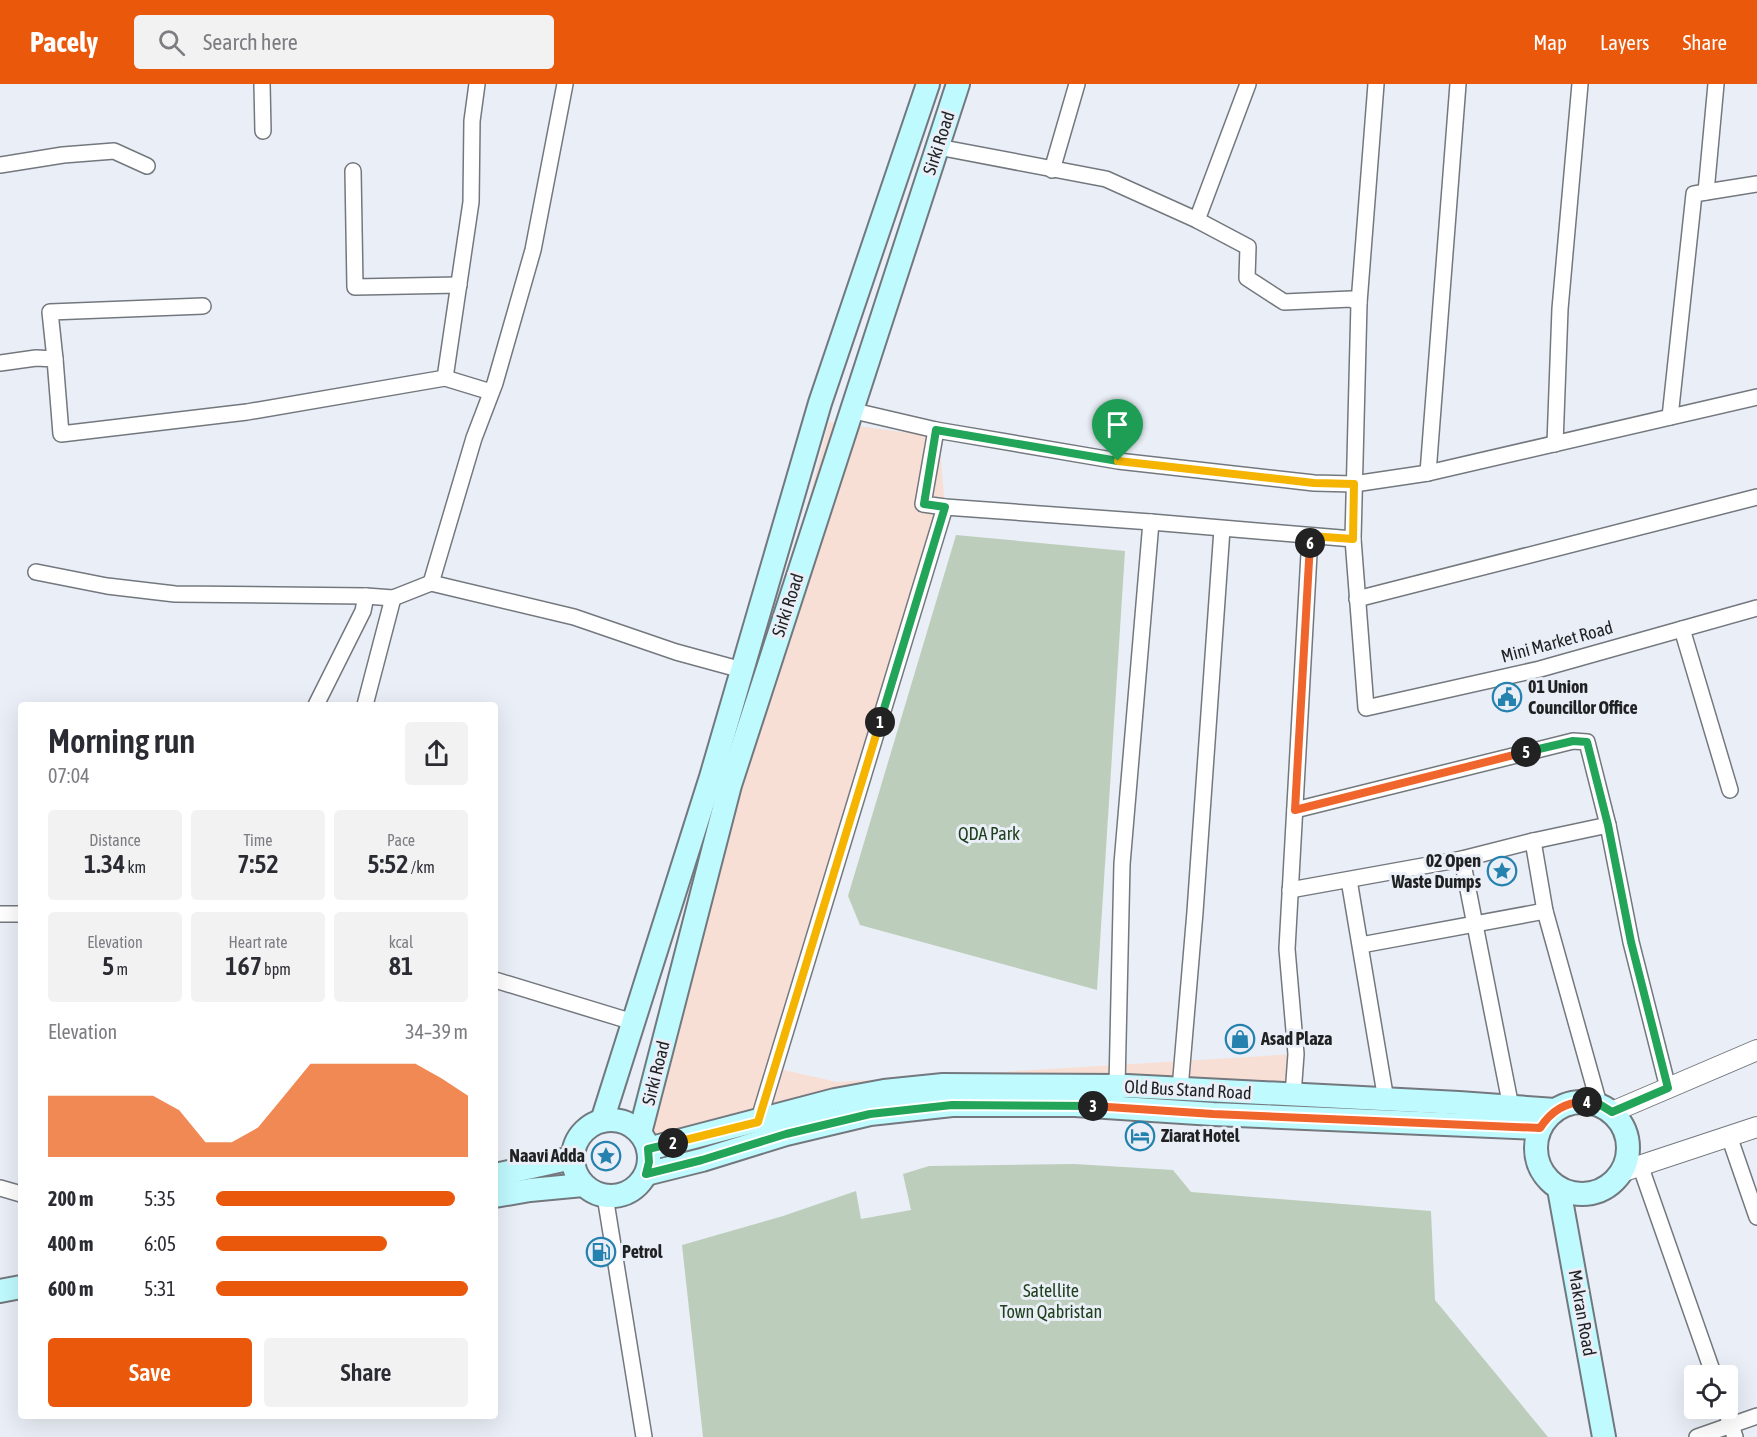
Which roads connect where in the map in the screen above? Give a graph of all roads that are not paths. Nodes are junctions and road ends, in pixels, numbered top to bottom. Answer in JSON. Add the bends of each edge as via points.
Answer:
{"nodes":[{"id":1,"x":262,"y":84,"type":"edge"},
{"id":2,"x":477,"y":84,"type":"edge"},
{"id":3,"x":565,"y":84,"type":"edge"},
{"id":4,"x":928,"y":84,"type":"edge"},
{"id":5,"x":958,"y":84,"type":"edge"},
{"id":6,"x":1077,"y":84,"type":"edge"},
{"id":7,"x":1248,"y":84,"type":"edge"},
{"id":8,"x":1376,"y":84,"type":"edge"},
{"id":9,"x":1458,"y":84,"type":"edge"},
{"id":10,"x":1580,"y":84,"type":"edge"},
{"id":11,"x":1716,"y":84,"type":"edge"},
{"id":12,"x":263,"y":131,"type":"dead end"},
{"id":13,"x":938,"y":147,"type":"junction"},
{"id":14,"x":0,"y":165,"type":"edge"},
{"id":15,"x":147,"y":166,"type":"dead end"},
{"id":16,"x":1052,"y":170,"type":"junction"},
{"id":17,"x":353,"y":171,"type":"dead end"},
{"id":18,"x":1757,"y":184,"type":"edge"},
{"id":19,"x":1706,"y":192,"type":"junction"},
{"id":20,"x":1197,"y":220,"type":"junction"},
{"id":21,"x":459,"y":285,"type":"junction"},
{"id":22,"x":1359,"y":303,"type":"junction"},
{"id":23,"x":203,"y":306,"type":"dead end"},
{"id":24,"x":55,"y":359,"type":"junction"},
{"id":25,"x":0,"y":363,"type":"edge"},
{"id":26,"x":445,"y":378,"type":"junction"},
{"id":27,"x":491,"y":392,"type":"junction"},
{"id":28,"x":1757,"y":397,"type":"edge"},
{"id":29,"x":850,"y":410,"type":"junction"},
{"id":30,"x":1670,"y":417,"type":"junction"},
{"id":31,"x":936,"y":430,"type":"junction"},
{"id":32,"x":1555,"y":444,"type":"junction"},
{"id":33,"x":1428,"y":473,"type":"junction"},
{"id":34,"x":1354,"y":484,"type":"junction"},
{"id":35,"x":1757,"y":497,"type":"edge"},
{"id":36,"x":945,"y":507,"type":"junction"},
{"id":37,"x":1151,"y":522,"type":"junction"},
{"id":38,"x":1222,"y":529,"type":"junction"},
{"id":39,"x":1310,"y":536,"type":"junction"},
{"id":40,"x":1353,"y":539,"type":"junction"},
{"id":41,"x":36,"y":572,"type":"dead end"},
{"id":42,"x":431,"y":583,"type":"junction"},
{"id":43,"x":366,"y":596,"type":"junction"},
{"id":44,"x":393,"y":598,"type":"junction"},
{"id":45,"x":1357,"y":599,"type":"junction"},
{"id":46,"x":1757,"y":608,"type":"edge"},
{"id":47,"x":1682,"y":629,"type":"junction"},
{"id":48,"x":742,"y":670,"type":"junction"},
{"id":49,"x":318,"y":702,"type":"edge"},
{"id":50,"x":366,"y":702,"type":"edge"},
{"id":51,"x":1730,"y":790,"type":"dead end"},
{"id":52,"x":1295,"y":810,"type":"junction"},
{"id":53,"x":1608,"y":825,"type":"junction"},
{"id":54,"x":1533,"y":841,"type":"junction"},
{"id":55,"x":1462,"y":859,"type":"junction"},
{"id":56,"x":1349,"y":880,"type":"junction"},
{"id":57,"x":1290,"y":891,"type":"junction"},
{"id":58,"x":1545,"y":911,"type":"junction"},
{"id":59,"x":0,"y":914,"type":"edge"},
{"id":60,"x":18,"y":914,"type":"edge"},
{"id":61,"x":1476,"y":923,"type":"junction"},
{"id":62,"x":1361,"y":945,"type":"junction"},
{"id":63,"x":498,"y":981,"type":"edge"},
{"id":64,"x":633,"y":1022,"type":"junction"},
{"id":65,"x":1757,"y":1050,"type":"edge"},
{"id":66,"x":1117,"y":1086,"type":"junction"},
{"id":67,"x":1668,"y":1088,"type":"junction"},
{"id":68,"x":1180,"y":1089,"type":"junction"},
{"id":69,"x":1293,"y":1095,"type":"junction"},
{"id":70,"x":1386,"y":1100,"type":"junction"},
{"id":71,"x":1511,"y":1107,"type":"junction"},
{"id":72,"x":1606,"y":1108,"type":"junction"},
{"id":73,"x":1555,"y":1110,"type":"junction"},
{"id":74,"x":602,"y":1121,"type":"junction"},
{"id":75,"x":758,"y":1122,"type":"junction"},
{"id":76,"x":1757,"y":1127,"type":"edge"},
{"id":77,"x":1540,"y":1128,"type":"junction"},
{"id":78,"x":1729,"y":1136,"type":"junction"},
{"id":79,"x":644,"y":1141,"type":"junction"},
{"id":80,"x":572,"y":1158,"type":"junction"},
{"id":81,"x":1632,"y":1168,"type":"junction"},
{"id":82,"x":498,"y":1174,"type":"edge"},
{"id":83,"x":646,"y":1174,"type":"junction"},
{"id":84,"x":583,"y":1185,"type":"junction"},
{"id":85,"x":0,"y":1188,"type":"edge"},
{"id":86,"x":1559,"y":1189,"type":"junction"},
{"id":87,"x":18,"y":1193,"type":"edge"},
{"id":88,"x":498,"y":1195,"type":"edge"},
{"id":89,"x":605,"y":1196,"type":"junction"},
{"id":90,"x":1757,"y":1217,"type":"edge"},
{"id":91,"x":18,"y":1272,"type":"edge"},
{"id":92,"x":0,"y":1275,"type":"edge"},
{"id":93,"x":18,"y":1288,"type":"edge"},
{"id":94,"x":0,"y":1291,"type":"edge"},
{"id":95,"x":1710,"y":1365,"type":"edge"},
{"id":96,"x":1757,"y":1416,"type":"edge"},
{"id":97,"x":1733,"y":1431,"type":"edge"},
{"id":98,"x":644,"y":1437,"type":"edge"},
{"id":99,"x":1604,"y":1437,"type":"edge"},
{"id":100,"x":1697,"y":1437,"type":"edge"}],
"edges":[{"from":1,"to":12,"type":"street"},
{"from":2,"to":21,"type":"street","via":[[472,120],[471,202]]},
{"from":3,"to":27,"type":"street","via":[[533,249]]},
{"from":4,"to":48,"type":"main road","name":"Sirki Road","via":[[820,403]]},
{"from":5,"to":13,"type":"main road","name":"Sirki Road"},
{"from":6,"to":16,"type":"street"},
{"from":7,"to":20,"type":"street"},
{"from":8,"to":22,"type":"street"},
{"from":9,"to":33,"type":"street"},
{"from":10,"to":32,"type":"street","via":[[1560,309]]},
{"from":11,"to":19,"type":"street"},
{"from":13,"to":16,"type":"street"},
{"from":13,"to":29,"type":"main road","name":"Sirki Road"},
{"from":14,"to":15,"type":"street","via":[[114,151]]},
{"from":16,"to":20,"type":"street","via":[[1106,178]]},
{"from":17,"to":21,"type":"street","via":[[355,286]]},
{"from":18,"to":19,"type":"street"},
{"from":19,"to":30,"type":"street","via":[[1694,194]]},
{"from":20,"to":22,"type":"street","via":[[1248,247],[1247,278],[1284,302],[1351,299]]},
{"from":21,"to":26,"type":"street"},
{"from":22,"to":34,"type":"street"},
{"from":23,"to":24,"type":"street","via":[[50,312]]},
{"from":24,"to":25,"type":"street"},
{"from":24,"to":26,"type":"street","via":[[60,434],[247,412]]},
{"from":26,"to":27,"type":"street"},
{"from":27,"to":42,"type":"street"},
{"from":28,"to":30,"type":"street"},
{"from":29,"to":31,"type":"street"},
{"from":29,"to":79,"type":"main road","name":"Sirki Road","via":[[730,785]]},
{"from":30,"to":32,"type":"street"},
{"from":31,"to":34,"type":"street","via":[[1118,461]]},
{"from":31,"to":36,"type":"street","via":[[924,504]]},
{"from":32,"to":33,"type":"street"},
{"from":33,"to":34,"type":"street"},
{"from":34,"to":40,"type":"street"},
{"from":35,"to":45,"type":"street"},
{"from":36,"to":37,"type":"street"},
{"from":36,"to":75,"type":"street"},
{"from":37,"to":38,"type":"street"},
{"from":37,"to":66,"type":"street","via":[[1122,864]]},
{"from":38,"to":39,"type":"street"},
{"from":38,"to":68,"type":"street"},
{"from":39,"to":40,"type":"street"},
{"from":39,"to":52,"type":"street"},
{"from":40,"to":45,"type":"street"},
{"from":41,"to":43,"type":"street","via":[[175,594]]},
{"from":42,"to":44,"type":"street"},
{"from":42,"to":48,"type":"street","via":[[574,616],[676,652]]},
{"from":43,"to":44,"type":"street"},
{"from":43,"to":49,"type":"street","via":[[363,611]]},
{"from":44,"to":50,"type":"street"},
{"from":45,"to":47,"type":"street","name":"Mini Market Road","via":[[1366,708],[1540,669]]},
{"from":46,"to":47,"type":"street","name":"Mini Market Road"},
{"from":47,"to":51,"type":"street"},
{"from":48,"to":64,"type":"main road","name":"Sirki Road"},
{"from":52,"to":53,"type":"street","via":[[1573,741],[1587,742]]},
{"from":52,"to":57,"type":"street"},
{"from":53,"to":54,"type":"street"},
{"from":53,"to":67,"type":"street","via":[[1631,942]]},
{"from":54,"to":55,"type":"street"},
{"from":54,"to":58,"type":"street"},
{"from":55,"to":56,"type":"street"},
{"from":55,"to":61,"type":"street"},
{"from":56,"to":57,"type":"street"},
{"from":56,"to":62,"type":"street"},
{"from":57,"to":69,"type":"street","via":[[1287,949],[1296,1054]]},
{"from":58,"to":61,"type":"street"},
{"from":58,"to":72,"type":"street"},
{"from":59,"to":60,"type":"street"},
{"from":61,"to":62,"type":"street"},
{"from":61,"to":71,"type":"street"},
{"from":62,"to":70,"type":"street"},
{"from":63,"to":64,"type":"street"},
{"from":64,"to":74,"type":"main road","name":"Sirki Road"},
{"from":65,"to":67,"type":"street"},
{"from":66,"to":68,"type":"main road","name":"Old Bus Stand Road"},
{"from":66,"to":75,"type":"main road","name":"Old Bus Stand Road","via":[[943,1084],[835,1100]]},
{"from":67,"to":72,"type":"street"},
{"from":68,"to":69,"type":"main road","name":"Old Bus Stand Road"},
{"from":69,"to":70,"type":"main road","name":"Old Bus Stand Road"},
{"from":70,"to":71,"type":"main road","name":"Old Bus Stand Road"},
{"from":71,"to":73,"type":"main road","name":"Old Bus Stand Road"},
{"from":72,"to":73,"type":"main road","via":[[1584,1101]]},
{"from":72,"to":81,"type":"main road","via":[[1623,1124]]},
{"from":73,"to":77,"type":"main road"},
{"from":74,"to":79,"type":"main road","via":[[632,1126]]},
{"from":74,"to":80,"type":"main road","via":[[581,1134]]},
{"from":75,"to":79,"type":"main road","name":"Old Bus Stand Road"},
{"from":76,"to":78,"type":"street"},
{"from":77,"to":83,"type":"main road","name":"Old Bus Stand Road","via":[[1075,1105],[952,1105],[870,1114]]},
{"from":77,"to":86,"type":"main road","via":[[1536,1156],[1540,1169]]},
{"from":78,"to":81,"type":"street"},
{"from":78,"to":90,"type":"street"},
{"from":79,"to":83,"type":"main road","via":[[649,1162]]},
{"from":80,"to":82,"type":"main road"},
{"from":80,"to":84,"type":"main road"},
{"from":81,"to":86,"type":"main road","via":[[1602,1191],[1573,1194]]},
{"from":81,"to":95,"type":"street"},
{"from":83,"to":89,"type":"main road","via":[[629,1192]]},
{"from":84,"to":88,"type":"main road"},
{"from":84,"to":89,"type":"main road"},
{"from":85,"to":87,"type":"street"},
{"from":86,"to":99,"type":"main road","name":"Makran Road"},
{"from":89,"to":98,"type":"street"},
{"from":91,"to":92,"type":"main road"},
{"from":93,"to":94,"type":"main road"},
{"from":96,"to":97,"type":"street"},
{"from":97,"to":100,"type":"street"}]}
